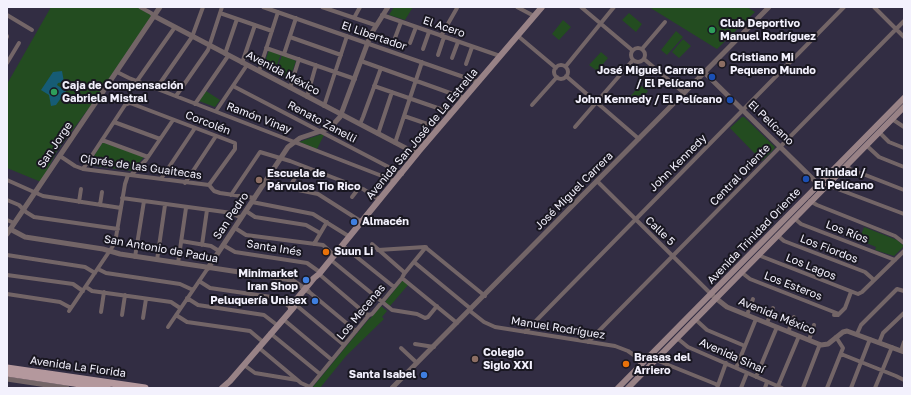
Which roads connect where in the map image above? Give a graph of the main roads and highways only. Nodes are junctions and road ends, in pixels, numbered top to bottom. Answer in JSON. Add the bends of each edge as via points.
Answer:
{"nodes":[{"id":1,"x":542,"y":7,"type":"edge"},
{"id":2,"x":904,"y":98,"type":"edge"},
{"id":3,"x":904,"y":106,"type":"edge"},
{"id":4,"x":821,"y":186,"type":"junction"},
{"id":5,"x":713,"y":296,"type":"junction"},
{"id":6,"x":7,"y":368,"type":"edge"},
{"id":7,"x":27,"y":370,"type":"junction"},
{"id":8,"x":7,"y":373,"type":"edge"},
{"id":9,"x":17,"y":378,"type":"junction"},
{"id":10,"x":229,"y":385,"type":"edge"},
{"id":11,"x":106,"y":388,"type":"edge"},
{"id":12,"x":145,"y":388,"type":"edge"},
{"id":13,"x":222,"y":388,"type":"edge"},
{"id":14,"x":618,"y":388,"type":"edge"},
{"id":15,"x":628,"y":388,"type":"edge"}],
"edges":[{"from":1,"to":10,"type":"main road","name":"Avenida San José de La Estrella","via":[[417,154],[320,274],[314,278]]},
{"from":2,"to":4,"type":"main road","name":"Avenida Trinidad Oriente"},
{"from":3,"to":4,"type":"main road","name":"Avenida Trinidad Oriente","via":[[828,183]]},
{"from":4,"to":5,"type":"main road","name":"Avenida Trinidad Oriente"},
{"from":4,"to":5,"type":"main road","name":"Avenida Trinidad Oriente","via":[[758,255]]},
{"from":5,"to":14,"type":"main road","name":"Avenida Trinidad Oriente"},
{"from":5,"to":15,"type":"main road","name":"Avenida Trinidad Oriente","via":[[695,319]]},
{"from":6,"to":7,"type":"main road","name":"Avenida La Florida"},
{"from":7,"to":9,"type":"main road","via":[[20,372]]},
{"from":7,"to":12,"type":"main road","name":"Avenida La Florida"},
{"from":8,"to":9,"type":"main road"},
{"from":9,"to":11,"type":"main road"},
{"from":10,"to":13,"type":"main road","name":"Avenida San José de La Estrella"}]}
